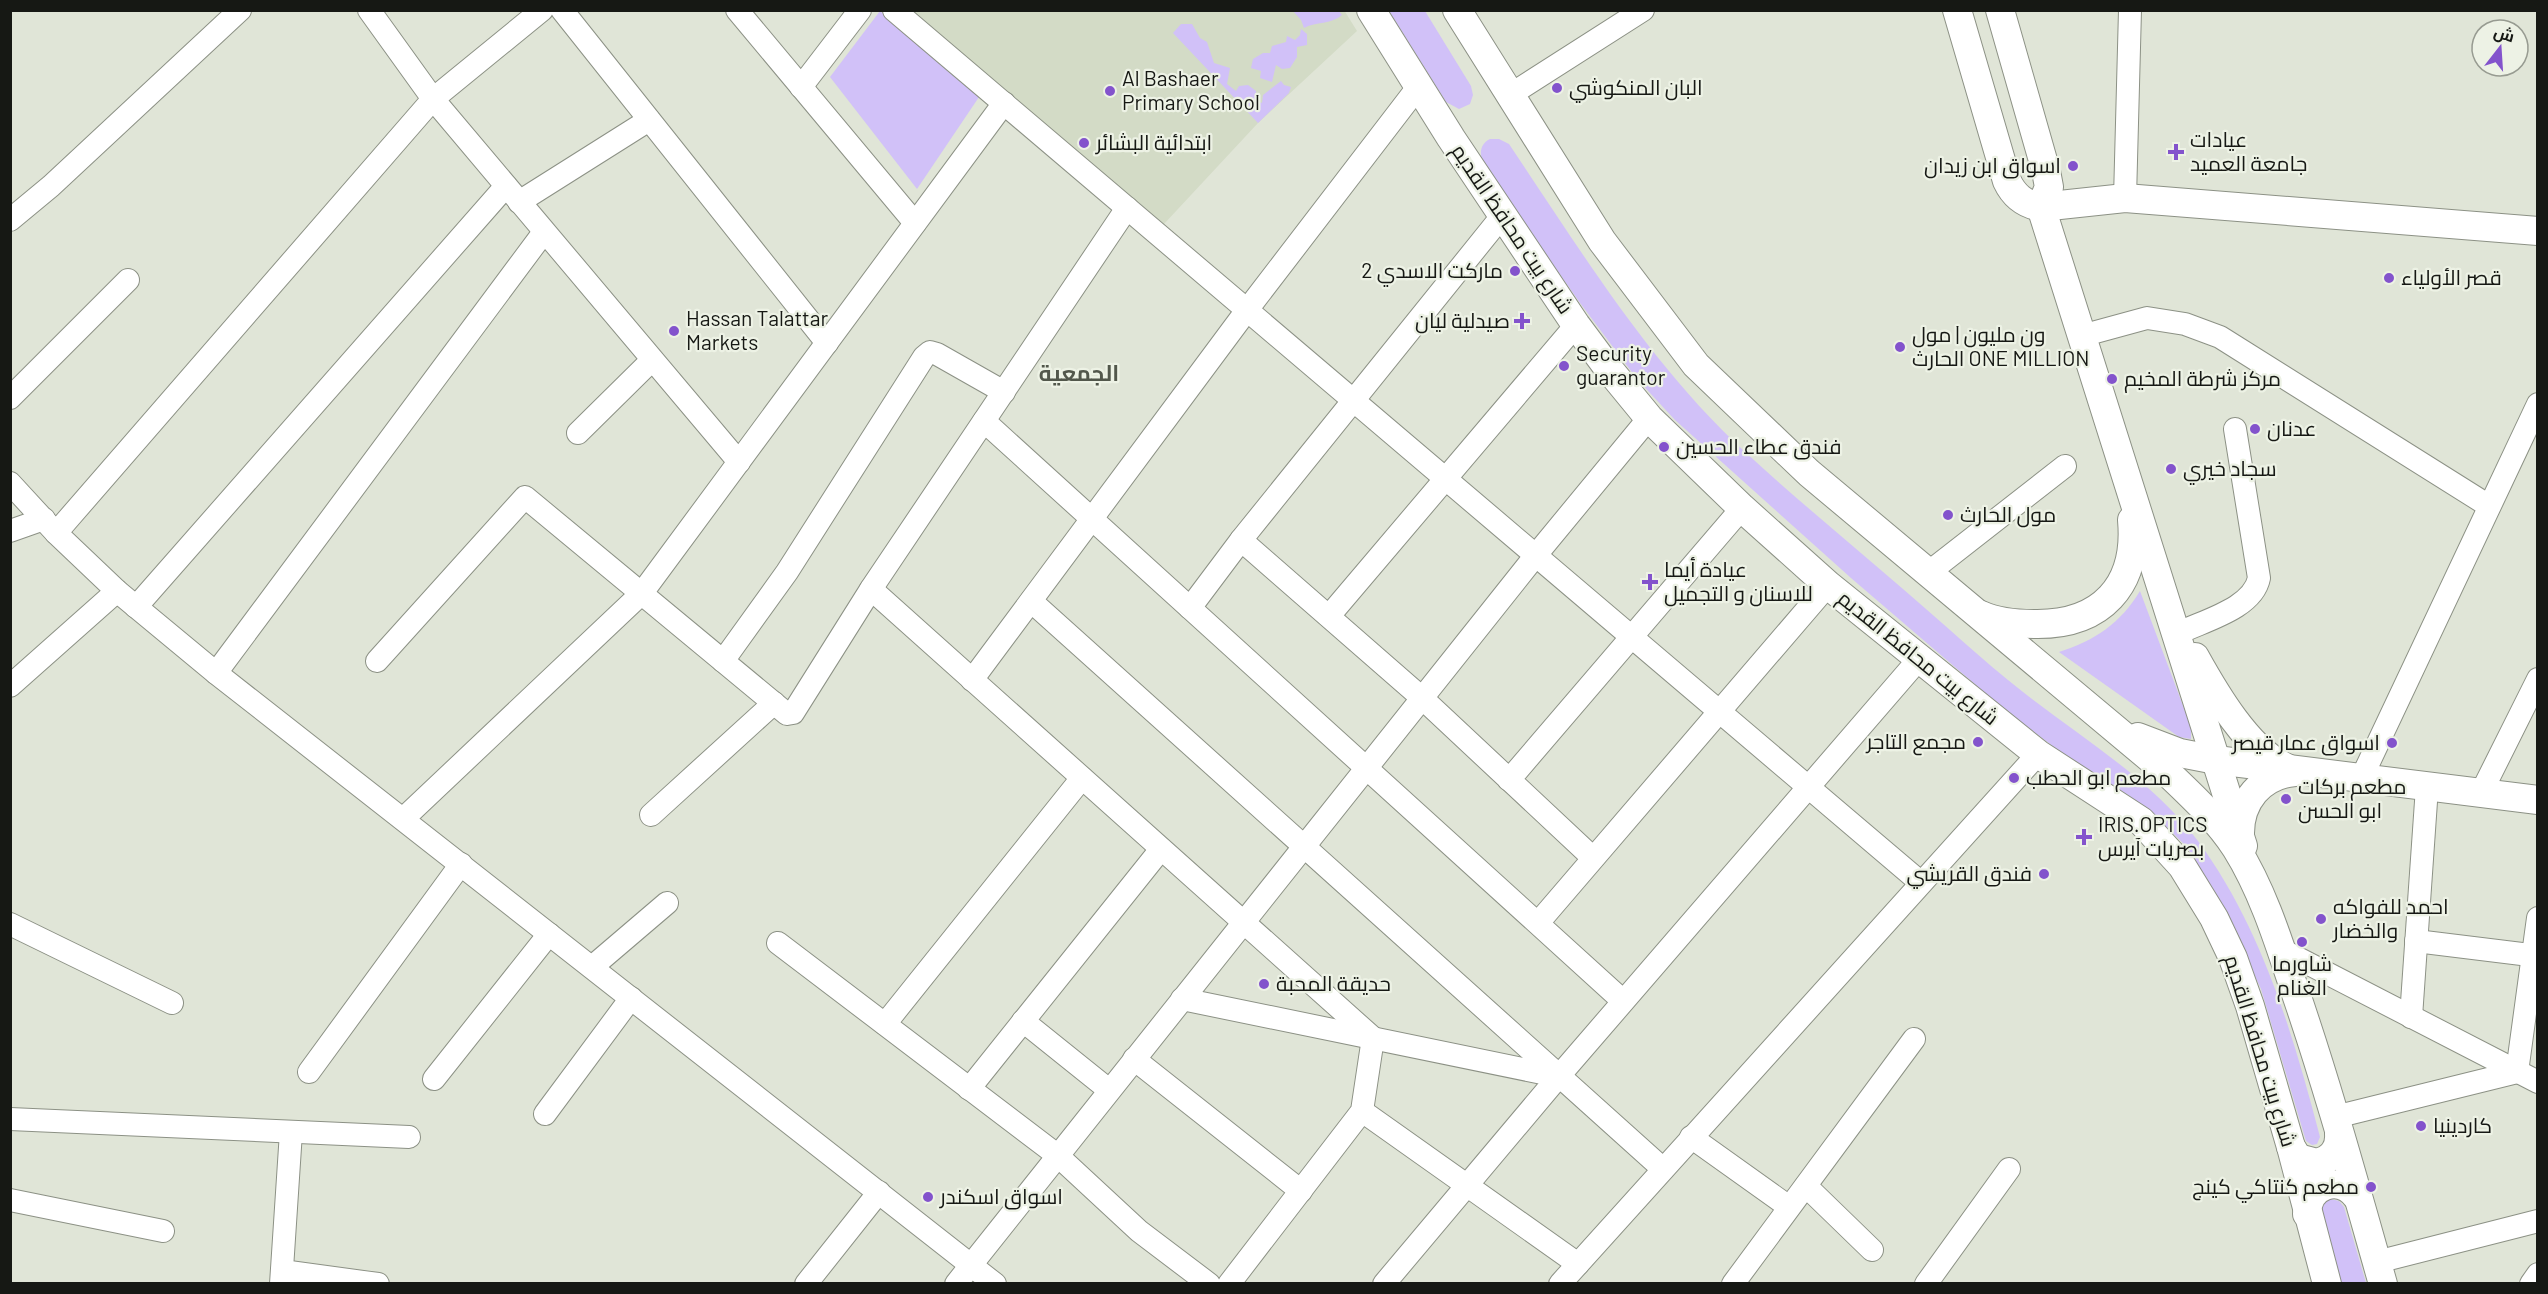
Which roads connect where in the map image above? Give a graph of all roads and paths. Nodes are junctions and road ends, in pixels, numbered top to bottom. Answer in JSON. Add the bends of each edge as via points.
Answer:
{"nodes":[{"id":1,"x":240,"y":10,"type":"edge"},
{"id":2,"x":369,"y":10,"type":"edge"},
{"id":3,"x":542,"y":10,"type":"edge"},
{"id":4,"x":562,"y":10,"type":"edge"},
{"id":5,"x":737,"y":10,"type":"edge"},
{"id":6,"x":860,"y":10,"type":"edge"},
{"id":7,"x":894,"y":10,"type":"edge"},
{"id":8,"x":1371,"y":10,"type":"edge"},
{"id":9,"x":1457,"y":10,"type":"edge"},
{"id":10,"x":1958,"y":10,"type":"edge"},
{"id":11,"x":2000,"y":10,"type":"edge"},
{"id":12,"x":2130,"y":10,"type":"edge"},
{"id":13,"x":1640,"y":11,"type":"edge"},
{"id":14,"x":801,"y":87,"type":"junction"},
{"id":15,"x":1418,"y":87,"type":"junction"},
{"id":16,"x":1510,"y":95,"type":"junction"},
{"id":17,"x":433,"y":99,"type":"junction"},
{"id":18,"x":1004,"y":103,"type":"junction"},
{"id":19,"x":649,"y":120,"type":"junction"},
{"id":20,"x":512,"y":194,"type":"junction"},
{"id":21,"x":2125,"y":198,"type":"junction"},
{"id":22,"x":2041,"y":207,"type":"junction"},
{"id":23,"x":1127,"y":208,"type":"junction"},
{"id":24,"x":1502,"y":216,"type":"junction"},
{"id":25,"x":10,"y":220,"type":"edge"},
{"id":26,"x":915,"y":223,"type":"junction"},
{"id":27,"x":2538,"y":231,"type":"edge"},
{"id":28,"x":544,"y":232,"type":"junction"},
{"id":29,"x":128,"y":280,"type":"dead end"},
{"id":30,"x":1248,"y":310,"type":"junction"},
{"id":31,"x":1576,"y":325,"type":"junction"},
{"id":32,"x":2082,"y":336,"type":"junction"},
{"id":33,"x":827,"y":343,"type":"junction"},
{"id":34,"x":652,"y":360,"type":"junction"},
{"id":35,"x":1004,"y":392,"type":"junction"},
{"id":36,"x":10,"y":398,"type":"edge"},
{"id":37,"x":1352,"y":399,"type":"junction"},
{"id":38,"x":2538,"y":404,"type":"edge"},
{"id":39,"x":1649,"y":418,"type":"junction"},
{"id":40,"x":984,"y":421,"type":"junction"},
{"id":41,"x":2235,"y":429,"type":"dead end"},
{"id":42,"x":578,"y":433,"type":"dead end"},
{"id":43,"x":739,"y":462,"type":"junction"},
{"id":44,"x":2065,"y":466,"type":"dead end"},
{"id":45,"x":1445,"y":478,"type":"junction"},
{"id":46,"x":2127,"y":480,"type":"junction"},
{"id":47,"x":10,"y":483,"type":"edge"},
{"id":48,"x":2489,"y":506,"type":"junction"},
{"id":49,"x":1742,"y":508,"type":"junction"},
{"id":50,"x":1092,"y":519,"type":"junction"},
{"id":51,"x":50,"y":526,"type":"junction"},
{"id":52,"x":10,"y":531,"type":"edge"},
{"id":53,"x":1241,"y":540,"type":"junction"},
{"id":54,"x":1536,"y":555,"type":"junction"},
{"id":55,"x":1928,"y":573,"type":"junction"},
{"id":56,"x":1828,"y":585,"type":"junction"},
{"id":57,"x":871,"y":589,"type":"junction"},
{"id":58,"x":117,"y":591,"type":"junction"},
{"id":59,"x":642,"y":593,"type":"junction"},
{"id":60,"x":1031,"y":601,"type":"junction"},
{"id":61,"x":136,"y":607,"type":"junction"},
{"id":62,"x":2168,"y":607,"type":"junction"},
{"id":63,"x":1190,"y":608,"type":"junction"},
{"id":64,"x":1969,"y":609,"type":"junction"},
{"id":65,"x":1329,"y":616,"type":"junction"},
{"id":66,"x":2181,"y":632,"type":"junction"},
{"id":67,"x":1631,"y":636,"type":"junction"},
{"id":68,"x":1919,"y":659,"type":"junction"},
{"id":69,"x":723,"y":661,"type":"junction"},
{"id":70,"x":377,"y":662,"type":"dead end"},
{"id":71,"x":216,"y":673,"type":"junction"},
{"id":72,"x":2538,"y":679,"type":"edge"},
{"id":73,"x":972,"y":680,"type":"junction"},
{"id":74,"x":10,"y":686,"type":"edge"},
{"id":75,"x":1422,"y":698,"type":"junction"},
{"id":76,"x":774,"y":703,"type":"junction"},
{"id":77,"x":1719,"y":710,"type":"junction"},
{"id":78,"x":2099,"y":715,"type":"junction"},
{"id":79,"x":2038,"y":754,"type":"junction"},
{"id":80,"x":2216,"y":760,"type":"junction"},
{"id":81,"x":1367,"y":768,"type":"junction"},
{"id":82,"x":2297,"y":772,"type":"junction"},
{"id":83,"x":1082,"y":778,"type":"junction"},
{"id":84,"x":2361,"y":779,"type":"junction"},
{"id":85,"x":1509,"y":780,"type":"junction"},
{"id":86,"x":1807,"y":786,"type":"junction"},
{"id":87,"x":2427,"y":787,"type":"junction"},
{"id":88,"x":2481,"y":793,"type":"junction"},
{"id":89,"x":2538,"y":800,"type":"edge"},
{"id":90,"x":651,"y":815,"type":"dead end"},
{"id":91,"x":403,"y":819,"type":"junction"},
{"id":92,"x":2241,"y":837,"type":"junction"},
{"id":93,"x":1304,"y":846,"type":"junction"},
{"id":94,"x":1161,"y":849,"type":"junction"},
{"id":95,"x":1593,"y":858,"type":"junction"},
{"id":96,"x":460,"y":864,"type":"junction"},
{"id":97,"x":1920,"y":882,"type":"junction"},
{"id":98,"x":2255,"y":882,"type":"junction"},
{"id":99,"x":667,"y":903,"type":"dead end"},
{"id":100,"x":2538,"y":918,"type":"edge"},
{"id":101,"x":1243,"y":922,"type":"junction"},
{"id":102,"x":1538,"y":923,"type":"junction"},
{"id":103,"x":10,"y":924,"type":"edge"},
{"id":104,"x":549,"y":934,"type":"junction"},
{"id":105,"x":2416,"y":941,"type":"junction"},
{"id":106,"x":778,"y":943,"type":"dead end"},
{"id":107,"x":2282,"y":950,"type":"junction"},
{"id":108,"x":2535,"y":955,"type":"edge"},
{"id":109,"x":592,"y":967,"type":"junction"},
{"id":110,"x":631,"y":998,"type":"junction"},
{"id":111,"x":1182,"y":999,"type":"junction"},
{"id":112,"x":1623,"y":1001,"type":"junction"},
{"id":113,"x":172,"y":1003,"type":"dead end"},
{"id":114,"x":2411,"y":1017,"type":"junction"},
{"id":115,"x":1023,"y":1021,"type":"junction"},
{"id":116,"x":885,"y":1024,"type":"junction"},
{"id":117,"x":1373,"y":1038,"type":"junction"},
{"id":118,"x":1914,"y":1039,"type":"dead end"},
{"id":119,"x":1134,"y":1059,"type":"junction"},
{"id":120,"x":309,"y":1072,"type":"dead end"},
{"id":121,"x":2517,"y":1072,"type":"junction"},
{"id":122,"x":1559,"y":1076,"type":"junction"},
{"id":123,"x":434,"y":1079,"type":"dead end"},
{"id":124,"x":2538,"y":1082,"type":"edge"},
{"id":125,"x":969,"y":1089,"type":"junction"},
{"id":126,"x":1109,"y":1090,"type":"junction"},
{"id":127,"x":1362,"y":1111,"type":"junction"},
{"id":128,"x":545,"y":1114,"type":"dead end"},
{"id":129,"x":10,"y":1119,"type":"edge"},
{"id":130,"x":2337,"y":1125,"type":"junction"},
{"id":131,"x":291,"y":1132,"type":"junction"},
{"id":132,"x":409,"y":1137,"type":"dead end"},
{"id":133,"x":1691,"y":1137,"type":"junction"},
{"id":134,"x":2291,"y":1147,"type":"junction"},
{"id":135,"x":1057,"y":1155,"type":"junction"},
{"id":136,"x":1663,"y":1169,"type":"junction"},
{"id":137,"x":2009,"y":1169,"type":"dead end"},
{"id":138,"x":1467,"y":1186,"type":"junction"},
{"id":139,"x":1806,"y":1186,"type":"junction"},
{"id":140,"x":1301,"y":1191,"type":"junction"},
{"id":141,"x":879,"y":1192,"type":"junction"},
{"id":142,"x":2357,"y":1197,"type":"junction"},
{"id":143,"x":10,"y":1200,"type":"edge"},
{"id":144,"x":1789,"y":1207,"type":"junction"},
{"id":145,"x":2307,"y":1214,"type":"junction"},
{"id":146,"x":2538,"y":1221,"type":"edge"},
{"id":147,"x":163,"y":1231,"type":"dead end"},
{"id":148,"x":1872,"y":1250,"type":"dead end"},
{"id":149,"x":970,"y":1264,"type":"junction"},
{"id":150,"x":1578,"y":1264,"type":"junction"},
{"id":151,"x":2380,"y":1273,"type":"edge"},
{"id":152,"x":2538,"y":1274,"type":"edge"},
{"id":153,"x":281,"y":1277,"type":"edge"},
{"id":154,"x":378,"y":1284,"type":"edge"},
{"id":155,"x":806,"y":1284,"type":"edge"},
{"id":156,"x":956,"y":1284,"type":"edge"},
{"id":157,"x":995,"y":1284,"type":"edge"},
{"id":158,"x":1209,"y":1284,"type":"edge"},
{"id":159,"x":1229,"y":1284,"type":"edge"},
{"id":160,"x":1384,"y":1284,"type":"edge"},
{"id":161,"x":1560,"y":1284,"type":"edge"},
{"id":162,"x":1733,"y":1284,"type":"edge"},
{"id":163,"x":1926,"y":1284,"type":"edge"},
{"id":164,"x":2327,"y":1284,"type":"edge"},
{"id":165,"x":2531,"y":1284,"type":"edge"}],
"edges":[{"from":1,"to":25,"type":"street"},
{"from":2,"to":17,"type":"street"},
{"from":3,"to":17,"type":"street"},
{"from":4,"to":19,"type":"street"},
{"from":5,"to":14,"type":"street"},
{"from":6,"to":14,"type":"street"},
{"from":7,"to":18,"type":"street"},
{"from":8,"to":15,"type":"main road","name":"شارع بيت محافظ القديم"},
{"from":9,"to":16,"type":"main road"},
{"from":10,"to":22,"type":"main road","via":[[2007,181],[2021,200]]},
{"from":11,"to":22,"type":"main road","via":[[2046,171],[2049,187]]},
{"from":12,"to":21,"type":"street"},
{"from":13,"to":16,"type":"street"},
{"from":14,"to":26,"type":"street"},
{"from":15,"to":24,"type":"main road","name":"شارع بيت محافظ القديم"},
{"from":15,"to":30,"type":"street"},
{"from":16,"to":55,"type":"main road","via":[[1602,241],[1696,365],[1809,472]]},
{"from":17,"to":20,"type":"street"},
{"from":17,"to":51,"type":"street"},
{"from":18,"to":23,"type":"street"},
{"from":18,"to":26,"type":"street"},
{"from":19,"to":20,"type":"street"},
{"from":19,"to":33,"type":"street"},
{"from":20,"to":28,"type":"street"},
{"from":20,"to":61,"type":"street"},
{"from":21,"to":22,"type":"main road"},
{"from":21,"to":27,"type":"main road"},
{"from":22,"to":32,"type":"main road"},
{"from":23,"to":30,"type":"street"},
{"from":23,"to":35,"type":"street"},
{"from":24,"to":31,"type":"main road","name":"شارع بيت محافظ القديم"},
{"from":24,"to":37,"type":"street"},
{"from":26,"to":33,"type":"street"},
{"from":28,"to":34,"type":"street"},
{"from":28,"to":71,"type":"street"},
{"from":29,"to":36,"type":"street"},
{"from":30,"to":37,"type":"street"},
{"from":30,"to":50,"type":"street"},
{"from":31,"to":39,"type":"main road","name":"شارع بيت محافظ القديم"},
{"from":31,"to":45,"type":"street"},
{"from":32,"to":46,"type":"main road"},
{"from":32,"to":48,"type":"street","via":[[2146,318],[2185,324],[2220,337]]},
{"from":33,"to":43,"type":"street"},
{"from":34,"to":42,"type":"street"},
{"from":34,"to":43,"type":"street"},
{"from":35,"to":40,"type":"street"},
{"from":35,"to":69,"type":"street","via":[[937,354],[930,352],[924,357],[787,572]]},
{"from":37,"to":45,"type":"street"},
{"from":37,"to":53,"type":"street"},
{"from":38,"to":48,"type":"street"},
{"from":39,"to":49,"type":"main road","name":"شارع بيت محافظ القديم"},
{"from":39,"to":54,"type":"street"},
{"from":40,"to":50,"type":"street"},
{"from":40,"to":57,"type":"street"},
{"from":41,"to":66,"type":"street","via":[[2259,578],[2257,586],[2246,602]]},
{"from":43,"to":59,"type":"street"},
{"from":44,"to":55,"type":"street"},
{"from":45,"to":54,"type":"street"},
{"from":45,"to":65,"type":"street"},
{"from":46,"to":62,"type":"main road"},
{"from":46,"to":64,"type":"main road","via":[[2134,546],[2130,565],[2123,582],[2100,606],[2070,621],[2050,624],[2000,621]]},
{"from":47,"to":51,"type":"street"},
{"from":48,"to":84,"type":"street"},
{"from":49,"to":56,"type":"main road","name":"شارع بيت محافظ القديم"},
{"from":49,"to":67,"type":"street"},
{"from":50,"to":60,"type":"street"},
{"from":50,"to":63,"type":"street"},
{"from":51,"to":52,"type":"street"},
{"from":51,"to":58,"type":"street"},
{"from":53,"to":63,"type":"street"},
{"from":53,"to":65,"type":"street"},
{"from":54,"to":67,"type":"street"},
{"from":54,"to":75,"type":"street"},
{"from":55,"to":64,"type":"main road"},
{"from":56,"to":68,"type":"main road","name":"شارع بيت محافظ القديم"},
{"from":56,"to":77,"type":"street"},
{"from":57,"to":73,"type":"street"},
{"from":57,"to":76,"type":"street","via":[[793,713],[787,714]]},
{"from":58,"to":61,"type":"street"},
{"from":58,"to":74,"type":"street"},
{"from":59,"to":69,"type":"street"},
{"from":59,"to":70,"type":"street","via":[[525,498]]},
{"from":59,"to":91,"type":"street"},
{"from":60,"to":73,"type":"street"},
{"from":60,"to":93,"type":"street"},
{"from":61,"to":71,"type":"street"},
{"from":62,"to":66,"type":"main road"},
{"from":62,"to":80,"type":"main road"},
{"from":63,"to":81,"type":"street"},
{"from":64,"to":78,"type":"main road"},
{"from":65,"to":75,"type":"street"},
{"from":66,"to":82,"type":"main road","via":[[2209,682],[2243,729],[2270,758]]},
{"from":67,"to":77,"type":"street"},
{"from":67,"to":85,"type":"street"},
{"from":68,"to":79,"type":"main road","name":"شارع بيت محافظ القديم"},
{"from":68,"to":86,"type":"street"},
{"from":69,"to":76,"type":"street"},
{"from":71,"to":91,"type":"street"},
{"from":72,"to":88,"type":"street"},
{"from":73,"to":83,"type":"street"},
{"from":75,"to":81,"type":"street"},
{"from":75,"to":85,"type":"street"},
{"from":76,"to":90,"type":"street"},
{"from":77,"to":86,"type":"street"},
{"from":77,"to":95,"type":"street"},
{"from":78,"to":80,"type":"main road","via":[[2159,746]]},
{"from":78,"to":98,"type":"main road","via":[[2194,798],[2236,848]]},
{"from":79,"to":97,"type":"street"},
{"from":79,"to":134,"type":"main road","name":"شارع بيت محافظ القديم","via":[[2141,821],[2196,888],[2234,958]]},
{"from":80,"to":82,"type":"main road"},
{"from":80,"to":92,"type":"main road"},
{"from":81,"to":93,"type":"street"},
{"from":81,"to":102,"type":"street"},
{"from":82,"to":84,"type":"main road"},
{"from":82,"to":92,"type":"main road","via":[[2273,777],[2254,791],[2242,813]]},
{"from":83,"to":94,"type":"street"},
{"from":83,"to":116,"type":"street"},
{"from":84,"to":87,"type":"main road"},
{"from":85,"to":95,"type":"street"},
{"from":86,"to":97,"type":"street"},
{"from":86,"to":112,"type":"street"},
{"from":87,"to":88,"type":"main road"},
{"from":87,"to":105,"type":"street"},
{"from":88,"to":89,"type":"main road"},
{"from":91,"to":96,"type":"street"},
{"from":92,"to":98,"type":"main road"},
{"from":93,"to":101,"type":"street"},
{"from":93,"to":122,"type":"street"},
{"from":94,"to":101,"type":"street"},
{"from":94,"to":115,"type":"street"},
{"from":95,"to":102,"type":"street"},
{"from":96,"to":104,"type":"street"},
{"from":96,"to":120,"type":"street"},
{"from":97,"to":133,"type":"street"},
{"from":98,"to":107,"type":"main road"},
{"from":99,"to":109,"type":"street"},
{"from":100,"to":108,"type":"street"},
{"from":101,"to":111,"type":"street"},
{"from":101,"to":117,"type":"street"},
{"from":102,"to":112,"type":"street"},
{"from":103,"to":113,"type":"street"},
{"from":104,"to":109,"type":"street"},
{"from":104,"to":123,"type":"street"},
{"from":105,"to":108,"type":"street"},
{"from":105,"to":114,"type":"street"},
{"from":106,"to":116,"type":"street"},
{"from":107,"to":114,"type":"street"},
{"from":107,"to":130,"type":"main road"},
{"from":108,"to":121,"type":"street"},
{"from":109,"to":110,"type":"street"},
{"from":110,"to":128,"type":"street"},
{"from":110,"to":141,"type":"street"},
{"from":111,"to":117,"type":"street"},
{"from":111,"to":119,"type":"street"},
{"from":112,"to":122,"type":"street"},
{"from":114,"to":121,"type":"street"},
{"from":115,"to":125,"type":"street"},
{"from":115,"to":126,"type":"street"},
{"from":116,"to":125,"type":"street"},
{"from":117,"to":122,"type":"street"},
{"from":117,"to":127,"type":"street"},
{"from":118,"to":139,"type":"street"},
{"from":119,"to":126,"type":"street"},
{"from":119,"to":140,"type":"street"},
{"from":121,"to":124,"type":"street"},
{"from":121,"to":130,"type":"street"},
{"from":122,"to":136,"type":"street"},
{"from":122,"to":138,"type":"street"},
{"from":125,"to":135,"type":"street"},
{"from":126,"to":135,"type":"street"},
{"from":127,"to":138,"type":"street"},
{"from":127,"to":140,"type":"street"},
{"from":129,"to":131,"type":"street"},
{"from":130,"to":134,"type":"main road","via":[[2335,1153],[2318,1163],[2298,1158]]},
{"from":130,"to":142,"type":"main road"},
{"from":131,"to":132,"type":"street"},
{"from":131,"to":153,"type":"street"},
{"from":133,"to":136,"type":"street"},
{"from":133,"to":144,"type":"street"},
{"from":134,"to":145,"type":"main road","name":"شارع بيت محافظ القديم"},
{"from":135,"to":149,"type":"street"},
{"from":135,"to":158,"type":"street","via":[[1139,1231]]},
{"from":136,"to":150,"type":"street"},
{"from":137,"to":163,"type":"street"},
{"from":138,"to":150,"type":"street"},
{"from":138,"to":160,"type":"street"},
{"from":139,"to":144,"type":"street"},
{"from":139,"to":148,"type":"street"},
{"from":140,"to":159,"type":"street"},
{"from":141,"to":149,"type":"street"},
{"from":141,"to":155,"type":"street"},
{"from":142,"to":145,"type":"main road","via":[[2347,1186],[2325,1184],[2309,1199]]},
{"from":142,"to":151,"type":"main road"},
{"from":143,"to":147,"type":"street"},
{"from":144,"to":162,"type":"street"},
{"from":145,"to":164,"type":"main road","name":"شارع بيت محافظ القديم"},
{"from":146,"to":151,"type":"street"},
{"from":149,"to":156,"type":"street"},
{"from":149,"to":157,"type":"street"},
{"from":150,"to":161,"type":"street"},
{"from":152,"to":165,"type":"street"},
{"from":153,"to":154,"type":"street"}]}
